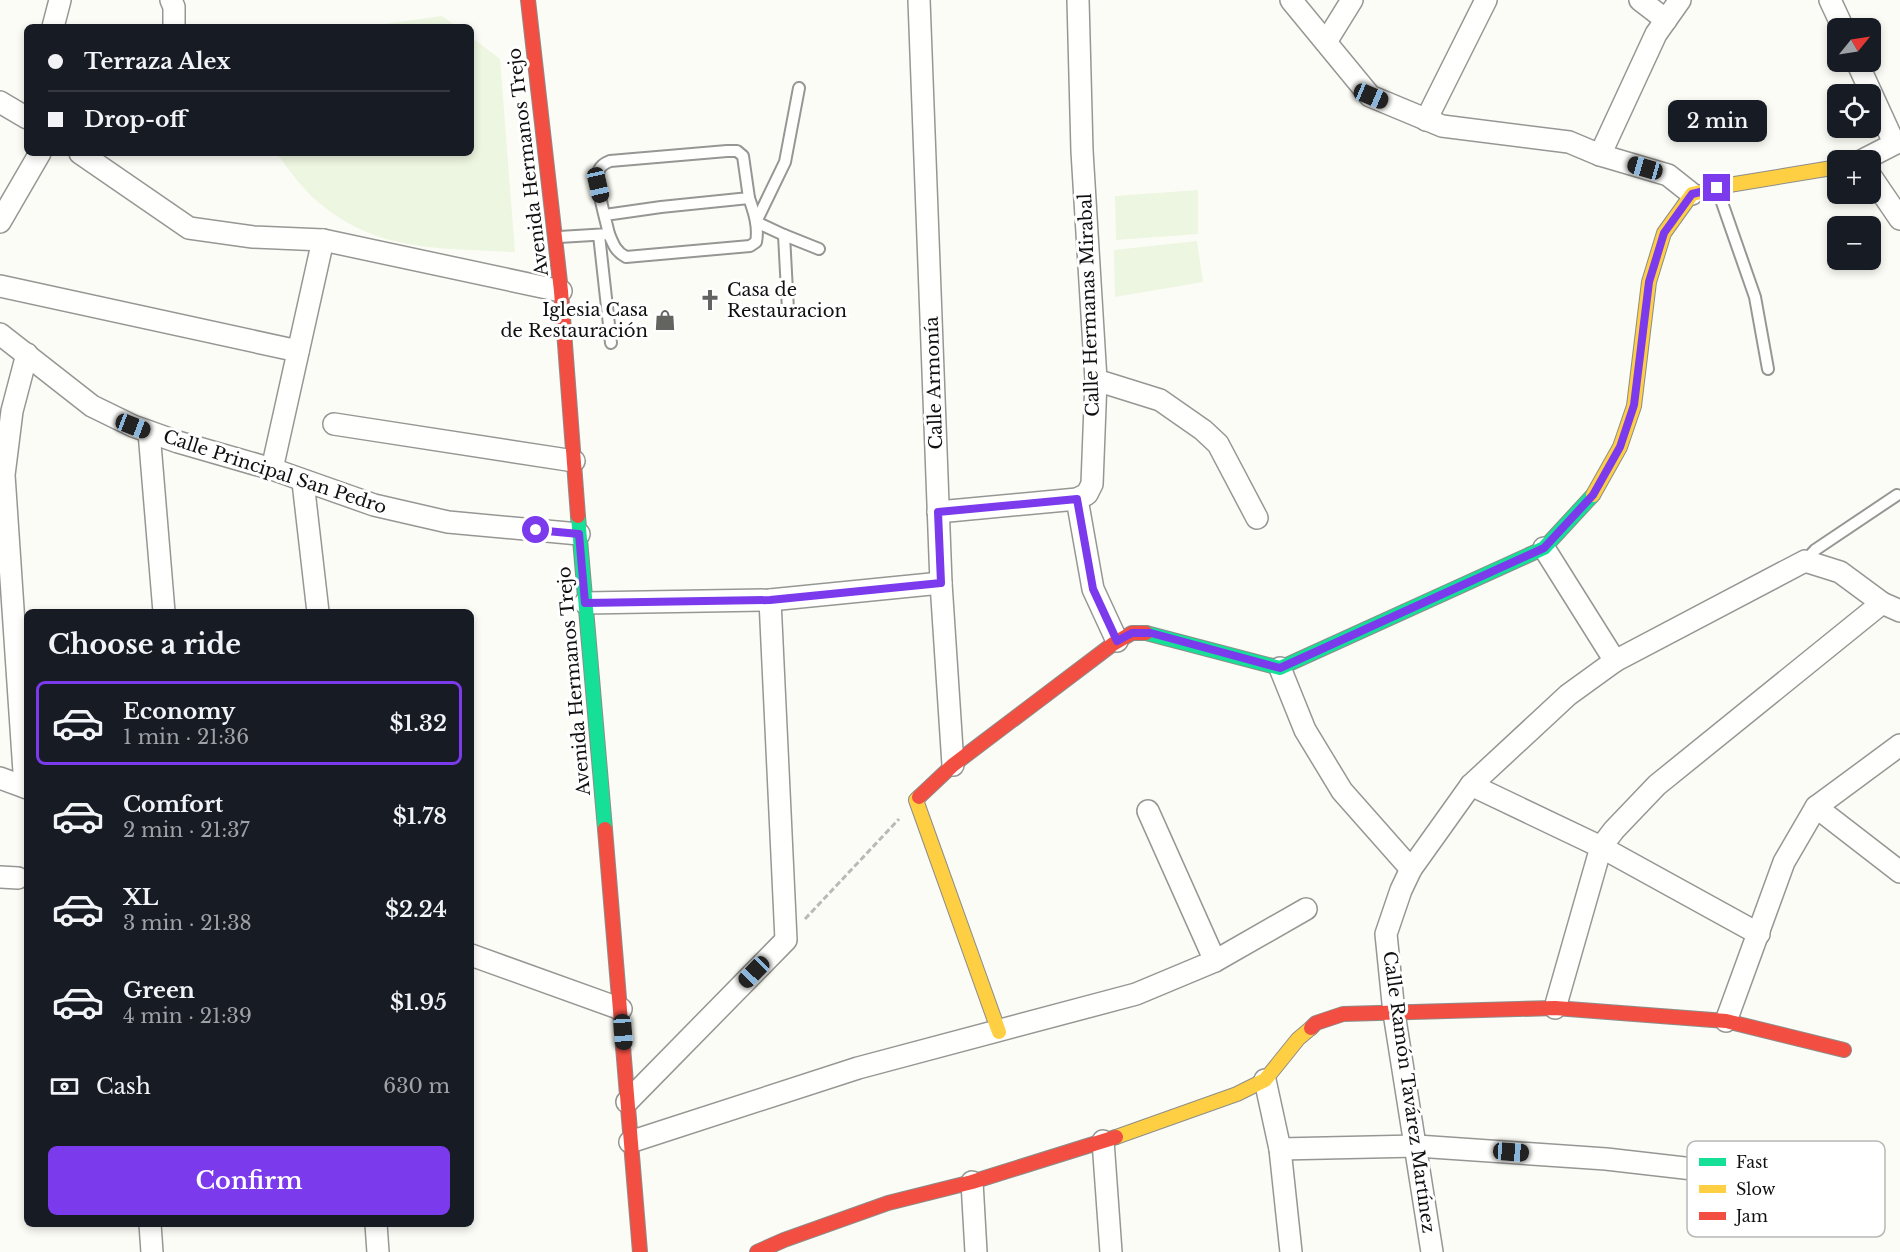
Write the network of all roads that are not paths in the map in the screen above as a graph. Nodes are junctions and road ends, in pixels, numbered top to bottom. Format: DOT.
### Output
graph roads {
  1 [pos="60,0"];
  2 [pos="171,0"];
  3 [pos="528,0"];
  4 [pos="919,0"];
  5 [pos="1078,0"];
  6 [pos="1290,0"];
  7 [pos="1352,0"];
  8 [pos="1486,0"];
  9 [pos="1640,0"];
  10 [pos="1680,0"];
  11 [pos="1830,0"];
  12 [pos="1838,18"];
  13 [pos="1666,20"];
  14 [pos="54,24"];
  15 [pos="174,24"];
  16 [pos="1326,42"];
  17 [pos="1862,72"];
  18 [pos="799,88"];
  19 [pos="0,102"];
  20 [pos="24,116"];
  21 [pos="1426,120"];
  22 [pos="1897,142"];
  23 [pos="1881,150"];
  24 [pos="1600,155"];
  25 [pos="38,156"];
  26 [pos="84,156"];
  27 [pos="1827,169"];
  28 [pos="1717,188"];
  29 [pos="1881,191"];
  30 [pos="1692,194"];
  31 [pos="748,198"];
  32 [pos="605,215"];
  33 [pos="1900,219"];
  34 [pos="0,222"];
  35 [pos="756,222"];
  36 [pos="604,234"];
  37 [pos="784,235"];
  38 [pos="555,237"];
  39 [pos="323,240"];
  40 [pos="819,249"];
  41 [pos="0,286"];
  42 [pos="561,291"];
  43 [pos="788,310"];
  44 [pos="0,334"];
  45 [pos="610,343"];
  46 [pos="298,351"];
  47 [pos="27,354"];
  48 [pos="1768,369"];
  49 [pos="1096,380"];
  50 [pos="334,424"];
  51 [pos="149,432"];
  52 [pos="574,460"];
  53 [pos="272,469"];
  54 [pos="303,482"];
  55 [pos="1897,495"];
  56 [pos="1077,499"];
  57 [pos="938,512"];
  58 [pos="1257,518"];
  59 [pos="579,534"];
  60 [pos="1544,548"];
  61 [pos="1805,561"];
  62 [pos="941,583"];
  63 [pos="770,600"];
  64 [pos="585,603"];
  65 [pos="1891,607"];
  66 [pos="164,609"];
  67 [pos="318,609"];
  68 [pos="1117,641"];
  69 [pos="1615,661"];
  70 [pos="1280,668"];
  71 [pos="1900,746"];
  72 [pos="24,760"];
  73 [pos="953,765"];
  74 [pos="0,778"];
  75 [pos="1471,785"];
  76 [pos="24,787"];
  77 [pos="1816,807"];
  78 [pos="1148,811"];
  79 [pos="1601,847"];
  80 [pos="1412,869"];
  81 [pos="1900,872"];
  82 [pos="1306,909"];
  83 [pos="1759,934"];
  84 [pos="474,956"];
  85 [pos="1215,961"];
  86 [pos="1555,1008"];
  87 [pos="621,1009"];
  88 [pos="1394,1013"];
  89 [pos="1726,1021"];
  90 [pos="999,1032"];
  91 [pos="1844,1050"];
  92 [pos="1265,1080"];
  93 [pos="627,1102"];
  94 [pos="1103,1141"];
  95 [pos="630,1142"];
  96 [pos="1417,1146"];
  97 [pos="1280,1149"];
  98 [pos="1687,1168"];
  99 [pos="972,1182"];
  100 [pos="150,1227"];
  101 [pos="376,1227"];
  102 [pos="152,1252"];
  103 [pos="378,1252"];
  104 [pos="640,1252"];
  105 [pos="757,1252"];
  106 [pos="976,1252"];
  107 [pos="1111,1252"];
  108 [pos="1291,1252"];
  109 [pos="1432,1252"];
  1 -- 14 [label="street"];
  2 -- 15 [label="street"];
  3 -- 38 [label="street, Avenida Hermanos Trejo"];
  4 -- 57 [label="street, Calle Armonía"];
  5 -- 49 [label="street, Calle Hermanas Mirabal"];
  6 -- 16 [label="street"];
  7 -- 16 [label="street"];
  8 -- 21 [label="street"];
  9 -- 13 [label="street"];
  10 -- 13 [label="street"];
  11 -- 12 [label="street"];
  13 -- 24 [label="street"];
  16 -- 21 [label="street"];
  17 -- 22 [label="street"];
  18 -- 35 [label="lane"];
  19 -- 20 [label="street"];
  21 -- 24 [label="street"];
  22 -- 23 [label="street"];
  24 -- 30 [label="street"];
  25 -- 34 [label="street"];
  26 -- 39 [label="street"];
  27 -- 28 [label="street"];
  28 -- 30 [label="street"];
  28 -- 48 [label="lane"];
  29 -- 33 [label="street"];
  30 -- 60 [label="street"];
  31 -- 32 [label="lane"];
  31 -- 32 [label="lane"];
  31 -- 35 [label="lane"];
  32 -- 36 [label="lane"];
  35 -- 36 [label="lane"];
  35 -- 37 [label="lane"];
  36 -- 38 [label="lane"];
  36 -- 45 [label="lane"];
  37 -- 40 [label="lane"];
  37 -- 43 [label="lane"];
  38 -- 42 [label="street, Avenida Hermanos Trejo"];
  39 -- 42 [label="street"];
  39 -- 46 [label="street"];
  41 -- 46 [label="street"];
  42 -- 52 [label="street, Avenida Hermanos Trejo"];
  44 -- 47 [label="street, Calle Principal San Pedro"];
  46 -- 53 [label="street"];
  47 -- 51 [label="street, Calle Principal San Pedro"];
  47 -- 72 [label="street"];
  49 -- 56 [label="street, Calle Hermanas Mirabal"];
  49 -- 58 [label="street"];
  50 -- 52 [label="street"];
  51 -- 53 [label="street, Calle Principal San Pedro"];
  51 -- 66 [label="street"];
  52 -- 59 [label="street, Avenida Hermanos Trejo"];
  53 -- 54 [label="street, Calle Principal San Pedro"];
  54 -- 59 [label="street, Calle Principal San Pedro"];
  54 -- 67 [label="street"];
  55 -- 61 [label="lane"];
  56 -- 57 [label="street"];
  56 -- 68 [label="street"];
  57 -- 62 [label="street, Calle Armonía"];
  59 -- 64 [label="street, Avenida Hermanos Trejo"];
  60 -- 69 [label="street"];
  60 -- 70 [label="street"];
  61 -- 65 [label="street"];
  61 -- 69 [label="street, Calle Ramón Tavárez Martínez"];
  62 -- 63 [label="street"];
  62 -- 73 [label="street, Calle Armonía"];
  63 -- 64 [label="street"];
  63 -- 93 [label="street"];
  64 -- 87 [label="street, Avenida Hermanos Trejo"];
  65 -- 79 [label="street"];
  68 -- 70 [label="street"];
  68 -- 73 [label="street"];
  69 -- 75 [label="street, Calle Ramón Tavárez Martínez"];
  70 -- 80 [label="street"];
  71 -- 77 [label="street"];
  73 -- 90 [label="street"];
  74 -- 76 [label="street"];
  75 -- 79 [label="street"];
  75 -- 80 [label="street, Calle Ramón Tavárez Martínez"];
  77 -- 81 [label="street"];
  77 -- 83 [label="street"];
  78 -- 85 [label="street"];
  79 -- 83 [label="street"];
  79 -- 86 [label="street"];
  80 -- 88 [label="street, Calle Ramón Tavárez Martínez"];
  82 -- 85 [label="street"];
  83 -- 89 [label="street"];
  84 -- 87 [label="street"];
  85 -- 90 [label="street"];
  86 -- 88 [label="street"];
  86 -- 89 [label="street"];
  87 -- 93 [label="street, Avenida Hermanos Trejo"];
  88 -- 92 [label="street"];
  88 -- 96 [label="street, Calle Ramón Tavárez Martínez"];
  89 -- 91 [label="street"];
  90 -- 95 [label="street"];
  92 -- 94 [label="street"];
  92 -- 97 [label="street"];
  93 -- 95 [label="street, Avenida Hermanos Trejo"];
  94 -- 99 [label="street"];
  94 -- 107 [label="street"];
  95 -- 104 [label="street, Avenida Hermanos Trejo"];
  96 -- 97 [label="street"];
  96 -- 98 [label="street"];
  96 -- 109 [label="street, Calle Ramón Tavárez Martínez"];
  97 -- 108 [label="street"];
  99 -- 105 [label="street"];
  99 -- 106 [label="street"];
  100 -- 102 [label="street"];
  101 -- 103 [label="street"];
}
